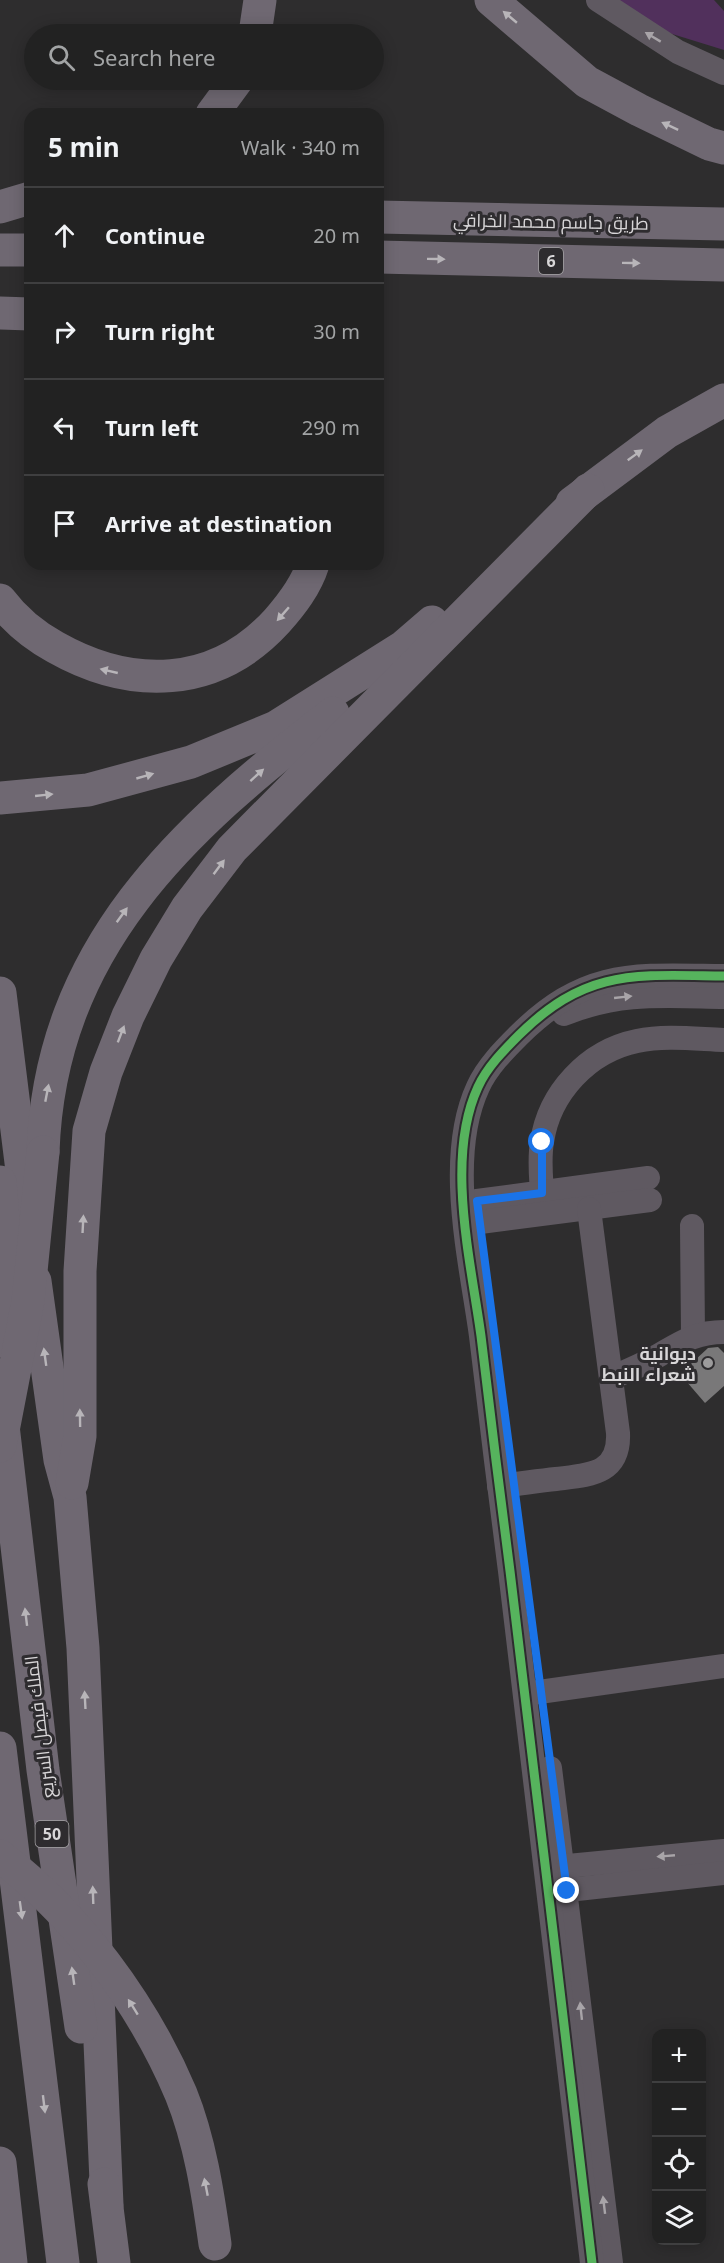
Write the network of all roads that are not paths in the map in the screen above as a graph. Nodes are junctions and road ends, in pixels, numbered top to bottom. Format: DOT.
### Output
graph roads {
  1 [pos="260,0"];
  2 [pos="491,0"];
  3 [pos="599,0"];
  4 [pos="256,24"];
  5 [pos="678,52"];
  6 [pos="724,57"];
  7 [pos="724,73"];
  8 [pos="230,90"];
  9 [pos="216,108"];
  10 [pos="724,148"];
  11 [pos="24,200"];
  12 [pos="0,209"];
  13 [pos="24,211"];
  14 [pos="384,217"];
  15 [pos="724,224"];
  16 [pos="0,250"];
  17 [pos="24,250"];
  18 [pos="384,257"];
  19 [pos="724,264"];
  20 [pos="0,313"];
  21 [pos="24,314"];
  22 [pos="724,400"];
  23 [pos="588,490"];
  24 [pos="311,570"];
  25 [pos="0,600"];
  26 [pos="403,647"];
  27 [pos="0,798"];
  28 [pos="724,976"];
  29 [pos="0,993"];
  30 [pos="724,997"];
  31 [pos="724,1040"];
  32 [pos="0,1182"];
  33 [pos="649,1189"];
  34 [pos="542,1193"];
  35 [pos="600,1200"];
  36 [pos="478,1212"];
  37 [pos="692,1226"];
  38 [pos="724,1332"];
  39 [pos="693,1335"];
  40 [pos="15,1359"];
  41 [pos="611,1378"];
  42 [pos="0,1403"];
  43 [pos="0,1446"];
  44 [pos="506,1485"];
  45 [pos="70,1497"];
  46 [pos="724,1666"];
  47 [pos="532,1693"];
  48 [pos="0,1748"];
  49 [pos="724,1851"];
  50 [pos="0,1856"];
  51 [pos="554,1867"];
  52 [pos="724,1873"];
  53 [pos="557,1892"];
  54 [pos="0,2163"];
  55 [pos="107,2205"];
  56 [pos="216,2254"];
  57 [pos="11,2263"];
  58 [pos="63,2263"];
  59 [pos="114,2263"];
  60 [pos="592,2263"];
  61 [pos="611,2263"];
  1 -- 4 [label="highway"];
  10 -- 2 [label="highway, one-way"];
  5 -- 3 [label="street, one-way"];
  5 -- 6 [label="street"];
  5 -- 7 [label="street"];
  8 -- 9 [label="highway"];
  11 -- 12 [label="highway"];
  12 -- 13 [label="highway"];
  14 -- 15 [label="highway, طريق جاسم محمد الخرافي"];
  16 -- 17 [label="highway"];
  18 -- 19 [label="highway, 6, one-way"];
  20 -- 21 [label="highway"];
  23 -- 22 [label="highway, one-way"];
  23 -- 26 [label="highway"];
  45 -- 23 [label="highway, one-way"];
  24 -- 25 [label="highway, one-way"];
  27 -- 26 [label="highway, one-way"];
  40 -- 26 [label="highway, one-way, bridge"];
  28 -- 44 [label="street"];
  45 -- 29 [label="highway, one-way"];
  36 -- 30 [label="street, one-way"];
  31 -- 34 [label="street"];
  32 -- 40 [label="highway"];
  33 -- 35 [label="street"];
  34 -- 35 [label="street"];
  34 -- 36 [label="street"];
  35 -- 36 [label="street"];
  35 -- 41 [label="street"];
  36 -- 44 [label="street"];
  37 -- 39 [label="street"];
  38 -- 39 [label="street"];
  39 -- 41 [label="street"];
  40 -- 43 [label="highway, bridge"];
  41 -- 44 [label="street"];
  55 -- 42 [label="highway, الملك فيصل السريع / 50, one-way"];
  44 -- 47 [label="street"];
  55 -- 45 [label="highway, one-way"];
  46 -- 47 [label="street"];
  47 -- 51 [label="street"];
  48 -- 58 [label="highway, 50, one-way"];
  49 -- 51 [label="street, one-way"];
  56 -- 50 [label="highway, one-way, bridge"];
  51 -- 53 [label="street"];
  52 -- 53 [label="street"];
  53 -- 60 [label="street"];
  61 -- 53 [label="street, one-way"];
  54 -- 57 [label="highway"];
  55 -- 59 [label="highway, الملك فيصل السريع / 50"];
}
